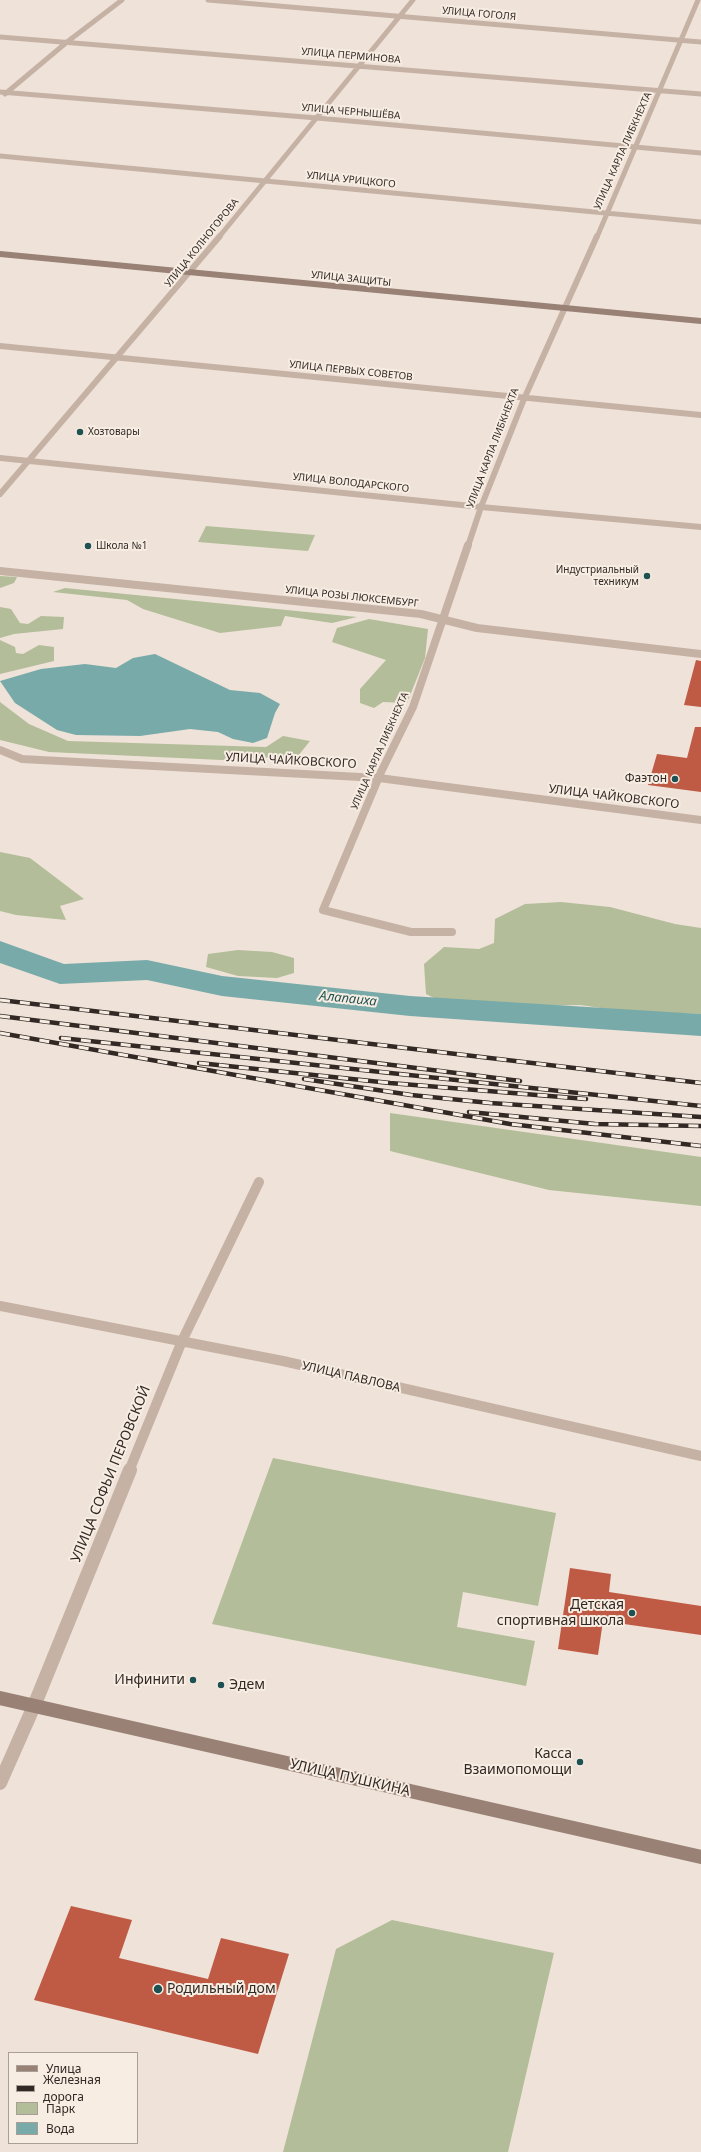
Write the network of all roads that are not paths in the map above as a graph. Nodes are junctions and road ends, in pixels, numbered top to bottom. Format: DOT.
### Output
graph roads {
  1 [pos="122,0"];
  2 [pos="208,0"];
  3 [pos="413,0"];
  4 [pos="698,0"];
  5 [pos="400,16"];
  6 [pos="0,37"];
  7 [pos="680,40"];
  8 [pos="66,42"];
  9 [pos="701,42"];
  10 [pos="360,66"];
  11 [pos="661,90"];
  12 [pos="0,92"];
  13 [pos="7,92"];
  14 [pos="701,94"];
  15 [pos="0,98"];
  16 [pos="317,118"];
  17 [pos="634,147"];
  18 [pos="701,153"];
  19 [pos="0,156"];
  20 [pos="264,180"];
  21 [pos="607,214"];
  22 [pos="701,222"];
  23 [pos="0,254"];
  24 [pos="192,272"];
  25 [pos="563,309"];
  26 [pos="701,321"];
  27 [pos="0,346"];
  28 [pos="118,357"];
  29 [pos="524,399"];
  30 [pos="701,415"];
  31 [pos="0,458"];
  32 [pos="27,460"];
  33 [pos="0,494"];
  34 [pos="481,507"];
  35 [pos="701,527"];
  36 [pos="0,571"];
  37 [pos="443,620"];
  38 [pos="701,654"];
  39 [pos="0,750"];
  40 [pos="379,778"];
  41 [pos="701,820"];
  42 [pos="452,932"];
  43 [pos="259,1182"];
  44 [pos="0,1306"];
  45 [pos="182,1340"];
  46 [pos="701,1456"];
  47 [pos="0,1698"];
  48 [pos="34,1706"];
  49 [pos="0,1783"];
  50 [pos="701,1857"];
  1 -- 8 [label="street"];
  2 -- 5 [label="street, УЛИЦА ГОГОЛЯ"];
  3 -- 5 [label="street, УЛИЦА КОЛНОГОРОВА"];
  4 -- 7 [label="street, УЛИЦА КАРЛА ЛИБКНЕХТА"];
  5 -- 7 [label="street, УЛИЦА ГОГОЛЯ"];
  5 -- 10 [label="street, УЛИЦА КОЛНОГОРОВА"];
  6 -- 8 [label="street, УЛИЦА ПЕРМИНОВА"];
  7 -- 9 [label="street, УЛИЦА ГОГОЛЯ"];
  7 -- 11 [label="street, УЛИЦА КАРЛА ЛИБКНЕХТА"];
  8 -- 10 [label="street, УЛИЦА ПЕРМИНОВА"];
  8 -- 13 [label="street"];
  10 -- 11 [label="street, УЛИЦА ПЕРМИНОВА"];
  10 -- 16 [label="street, УЛИЦА КОЛНОГОРОВА"];
  11 -- 14 [label="street, УЛИЦА ПЕРМИНОВА"];
  11 -- 17 [label="street, УЛИЦА КАРЛА ЛИБКНЕХТА"];
  12 -- 13 [label="street, УЛИЦА ЧЕРНЫШЁВА"];
  13 -- 15 [label="street"];
  13 -- 16 [label="street, УЛИЦА ЧЕРНЫШЁВА"];
  16 -- 17 [label="street, УЛИЦА ЧЕРНЫШЁВА"];
  16 -- 20 [label="street, УЛИЦА КОЛНОГОРОВА"];
  17 -- 18 [label="street, УЛИЦА ЧЕРНЫШЁВА"];
  17 -- 21 [label="street, УЛИЦА КАРЛА ЛИБКНЕХТА"];
  19 -- 20 [label="street, УЛИЦА УРИЦКОГО"];
  20 -- 21 [label="street, УЛИЦА УРИЦКОГО"];
  20 -- 24 [label="street, УЛИЦА КОЛНОГОРОВА"];
  21 -- 22 [label="street, УЛИЦА УРИЦКОГО"];
  21 -- 25 [label="street, УЛИЦА КАРЛА ЛИБКНЕХТА"];
  23 -- 24 [label="street, УЛИЦА ЗАЩИТЫ"];
  24 -- 25 [label="street, УЛИЦА ЗАЩИТЫ"];
  24 -- 28 [label="street, УЛИЦА КОЛНОГОРОВА"];
  25 -- 26 [label="street, УЛИЦА ЗАЩИТЫ"];
  25 -- 29 [label="street, УЛИЦА КАРЛА ЛИБКНЕХТА"];
  27 -- 28 [label="street, УЛИЦА ПЕРВЫХ СОВЕТОВ"];
  28 -- 29 [label="street, УЛИЦА ПЕРВЫХ СОВЕТОВ"];
  28 -- 32 [label="street, УЛИЦА КОЛНОГОРОВА"];
  29 -- 30 [label="street, УЛИЦА ПЕРВЫХ СОВЕТОВ"];
  29 -- 34 [label="street, УЛИЦА КАРЛА ЛИБКНЕХТА"];
  31 -- 32 [label="street, УЛИЦА ВОЛОДАРСКОГО"];
  32 -- 33 [label="street, УЛИЦА КОЛНОГОРОВА"];
  32 -- 34 [label="street, УЛИЦА ВОЛОДАРСКОГО"];
  34 -- 35 [label="street, УЛИЦА ВОЛОДАРСКОГО"];
  34 -- 37 [label="street, УЛИЦА КАРЛА ЛИБКНЕХТА"];
  36 -- 37 [label="street, УЛИЦА РОЗЫ ЛЮКСЕМБУРГ"];
  37 -- 38 [label="street, УЛИЦА РОЗЫ ЛЮКСЕМБУРГ"];
  37 -- 40 [label="street, УЛИЦА КАРЛА ЛИБКНЕХТА"];
  39 -- 40 [label="street, УЛИЦА ЧАЙКОВСКОГО"];
  40 -- 41 [label="street, УЛИЦА ЧАЙКОВСКОГО"];
  40 -- 42 [label="street, УЛИЦА КАРЛА ЛИБКНЕХТА"];
  43 -- 45 [label="street, УЛИЦА СОФЬИ ПЕРОВСКОЙ"];
  44 -- 45 [label="street, УЛИЦА ПАВЛОВА"];
  45 -- 46 [label="street, УЛИЦА ПАВЛОВА"];
  45 -- 48 [label="street, УЛИЦА СОФЬИ ПЕРОВСКОЙ"];
  47 -- 48 [label="street, УЛИЦА ПУШКИНА"];
  48 -- 49 [label="street, УЛИЦА СОФЬИ ПЕРОВСКОЙ"];
  48 -- 50 [label="street, УЛИЦА ПУШКИНА"];
}
